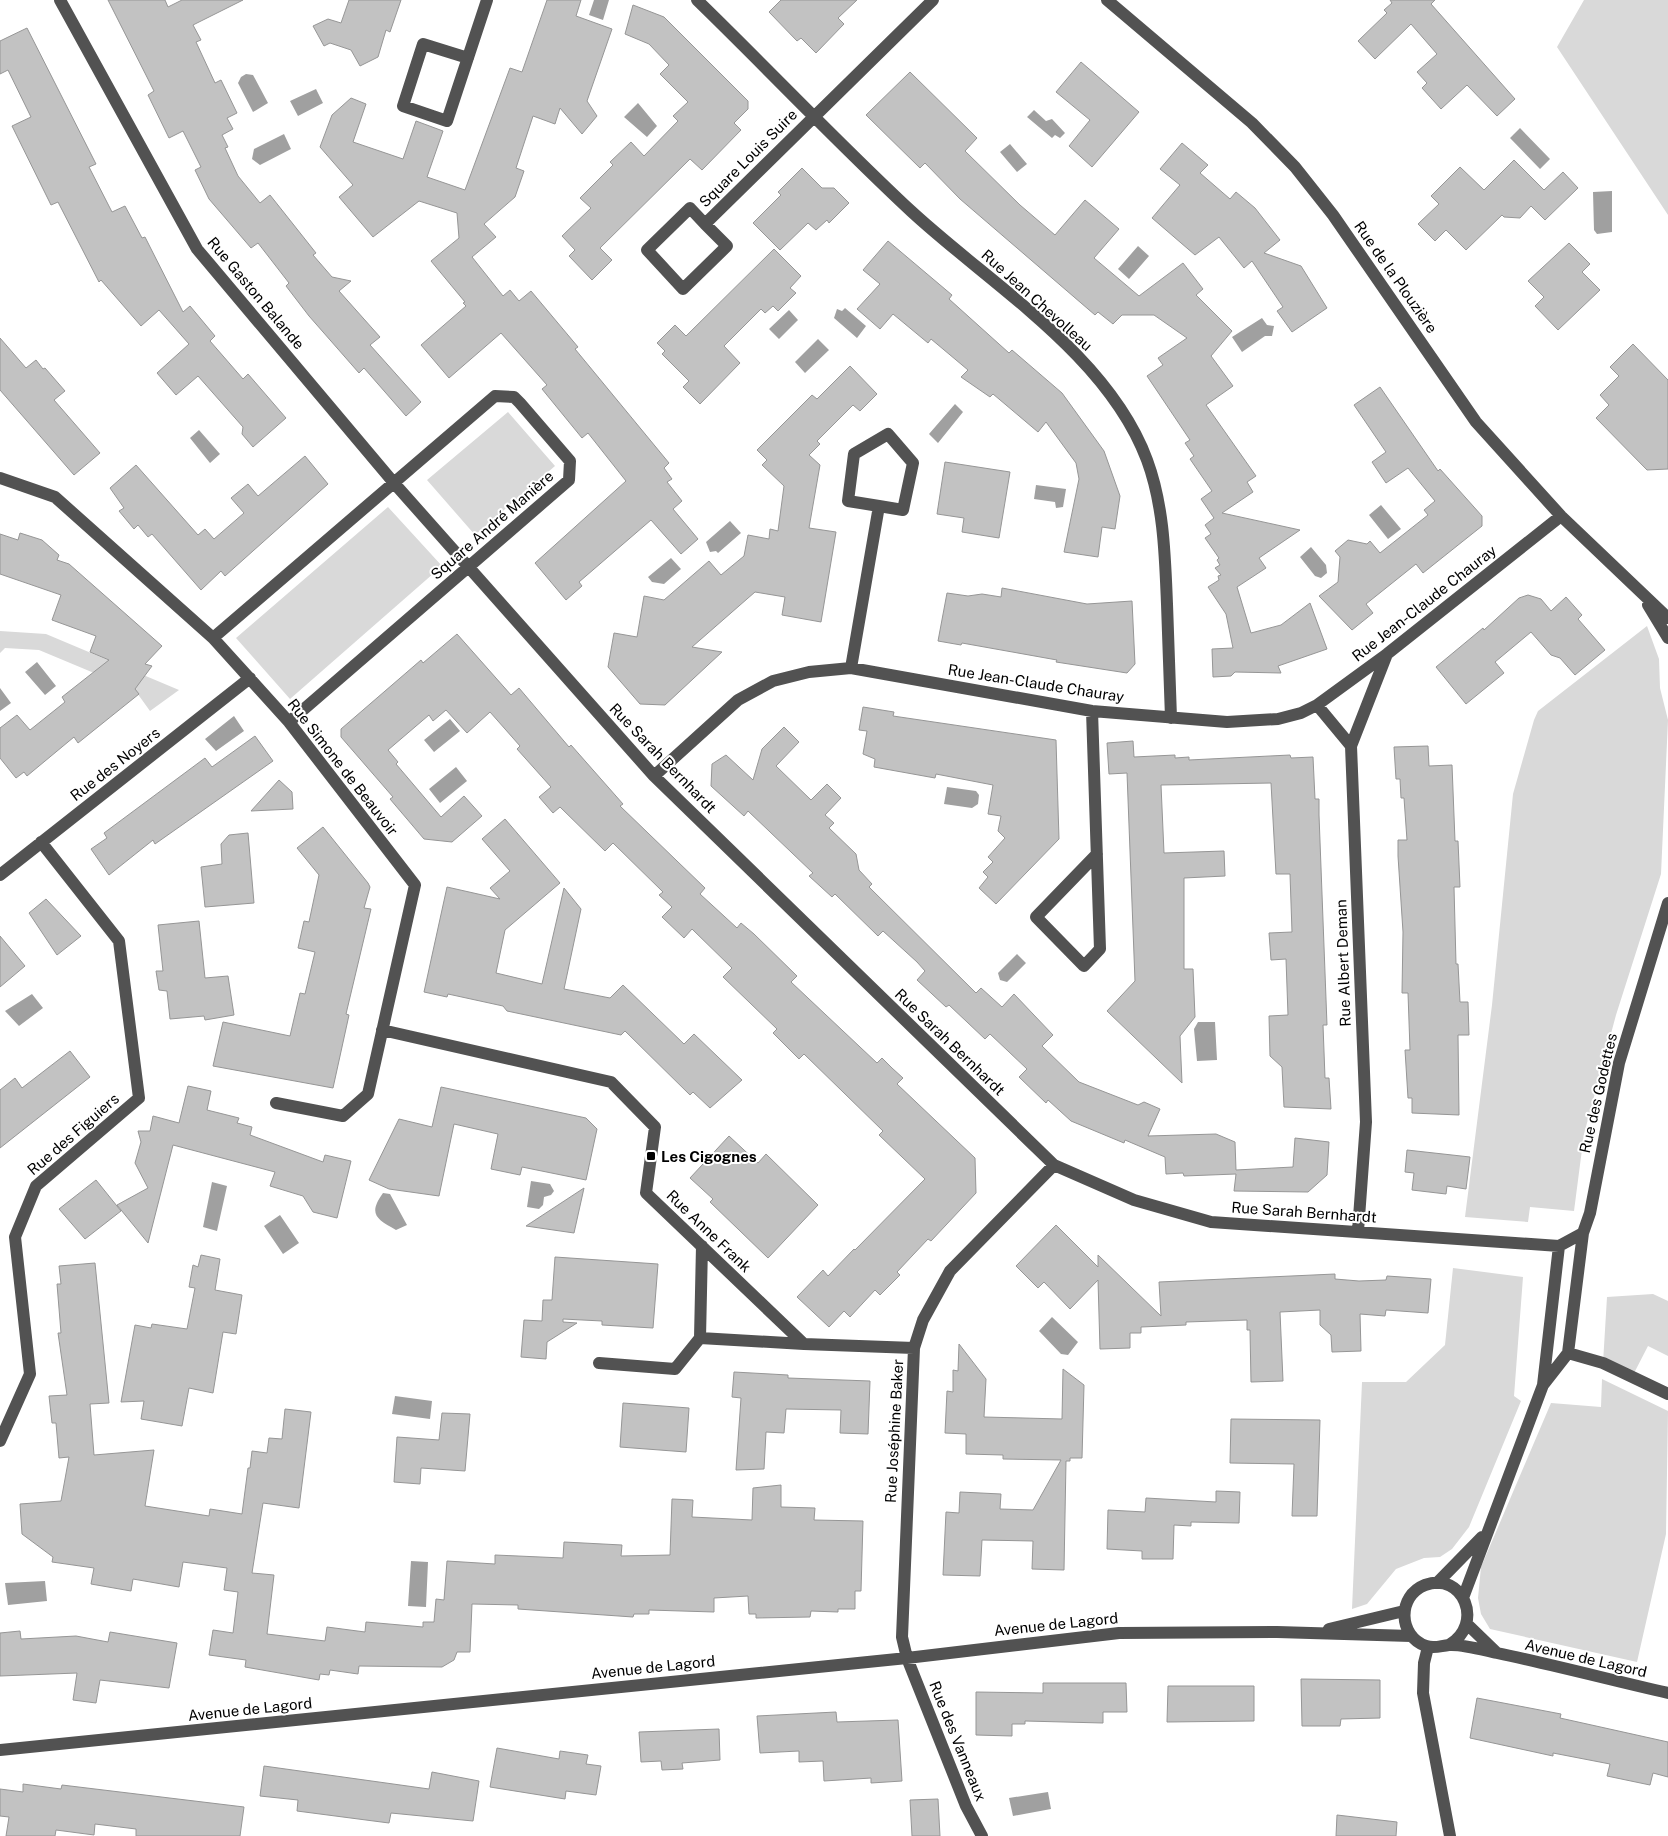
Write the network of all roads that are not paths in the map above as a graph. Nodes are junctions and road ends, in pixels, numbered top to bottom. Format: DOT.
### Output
graph roads {
  1 [pos="60,0"];
  2 [pos="487,0"];
  3 [pos="697,0"];
  4 [pos="933,0"];
  5 [pos="1107,0"];
  6 [pos="468,58"];
  7 [pos="814,115"];
  8 [pos="705,224"];
  9 [pos="0,478"];
  10 [pos="394,483"];
  11 [pos="879,506"];
  12 [pos="1561,516"];
  13 [pos="468,568"];
  14 [pos="1639,590"];
  15 [pos="1668,618"];
  16 [pos="213,638"];
  17 [pos="1668,638"];
  18 [pos="1386,654"];
  19 [pos="851,668"];
  20 [pos="250,678"];
  21 [pos="1317,705"];
  22 [pos="1092,711"];
  23 [pos="1171,718"];
  24 [pos="289,722"];
  25 [pos="1351,746"];
  26 [pos="654,776"];
  27 [pos="41,842"];
  28 [pos="1097,854"];
  29 [pos="0,875"];
  30 [pos="1668,903"];
  31 [pos="382,1030"];
  32 [pos="276,1103"];
  33 [pos="1054,1165"];
  34 [pos="1358,1231"];
  35 [pos="1582,1233"];
  36 [pos="702,1246"];
  37 [pos="1559,1246"];
  38 [pos="700,1338"];
  39 [pos="804,1344"];
  40 [pos="914,1348"];
  41 [pos="1568,1353"];
  42 [pos="599,1363"];
  43 [pos="1543,1385"];
  44 [pos="1668,1394"];
  45 [pos="0,1441"];
  46 [pos="1486,1533"];
  47 [pos="1437,1583"];
  48 [pos="1463,1598"];
  49 [pos="1404,1611"];
  50 [pos="1467,1624"];
  51 [pos="1310,1633"];
  52 [pos="1411,1636"];
  53 [pos="1449,1645"];
  54 [pos="1428,1647"];
  55 [pos="1497,1653"];
  56 [pos="907,1658"];
  57 [pos="1668,1693"];
  58 [pos="0,1750"];
  59 [pos="982,1836"];
  60 [pos="1450,1836"];
  1 -- 10 [label="street, Rue Gaston Balande"];
  2 -- 6 [label="street"];
  3 -- 7 [label="street, Rue Jean Chevolleau"];
  4 -- 7 [label="street, Square Louis Suire"];
  5 -- 12 [label="street, Rue de la Plouzière"];
  6 -- 6 [label="street"];
  7 -- 8 [label="street, Square Louis Suire"];
  7 -- 23 [label="street, Rue Jean Chevolleau"];
  8 -- 8 [label="street, Square Louis Suire"];
  9 -- 16 [label="street, Rue Simone de Beauvoir"];
  10 -- 13 [label="street, Rue Gaston Balande"];
  10 -- 13 [label="street, Square André Manière"];
  10 -- 16 [label="street, Square André Manière"];
  11 -- 11 [label="street"];
  11 -- 19 [label="street"];
  12 -- 14 [label="street, Rue de la Plouzière"];
  12 -- 18 [label="street, Rue Jean-Claude Chauray"];
  13 -- 24 [label="street, Square André Manière"];
  13 -- 26 [label="street, Rue Sarah Bernhardt"];
  14 -- 15 [label="street, Rue de la Plouzière"];
  14 -- 17 [label="street, Rue de la Plouzière"];
  16 -- 20 [label="street, Rue Simone de Beauvoir"];
  18 -- 21 [label="street, Rue Jean-Claude Chauray"];
  18 -- 25 [label="street"];
  19 -- 22 [label="street, Rue Jean-Claude Chauray"];
  19 -- 26 [label="street, Rue Jean-Claude Chauray"];
  20 -- 24 [label="street, Rue Simone de Beauvoir"];
  20 -- 27 [label="street, Rue des Noyers"];
  21 -- 23 [label="street, Rue Jean-Claude Chauray"];
  21 -- 25 [label="street"];
  22 -- 23 [label="street, Rue Jean-Claude Chauray"];
  22 -- 28 [label="street"];
  24 -- 31 [label="street, Rue Simone de Beauvoir"];
  25 -- 34 [label="street, Rue Albert Deman"];
  26 -- 33 [label="street, Rue Sarah Bernhardt"];
  27 -- 29 [label="street, Rue des Noyers"];
  27 -- 45 [label="street, Rue des Figuiers"];
  28 -- 28 [label="street"];
  30 -- 35 [label="street, Rue des Godettes"];
  31 -- 32 [label="street, Rue Simone de Beauvoir"];
  31 -- 36 [label="street, Rue Anne Frank"];
  33 -- 34 [label="street, Rue Sarah Bernhardt"];
  33 -- 40 [label="street, Rue Joséphine Baker"];
  34 -- 37 [label="street, Rue Sarah Bernhardt"];
  35 -- 37 [label="street"];
  35 -- 41 [label="street, Rue des Godettes"];
  36 -- 38 [label="street"];
  36 -- 39 [label="street, Rue Anne Frank"];
  37 -- 43 [label="street"];
  38 -- 39 [label="street"];
  38 -- 42 [label="street"];
  39 -- 40 [label="street"];
  40 -- 56 [label="street, Rue Joséphine Baker"];
  41 -- 43 [label="street"];
  41 -- 44 [label="street"];
  43 -- 46 [label="street"];
  46 -- 47 [label="street"];
  46 -- 48 [label="street"];
  47 -- 48 [label="street"];
  47 -- 49 [label="street"];
  48 -- 50 [label="street"];
  49 -- 51 [label="street, Avenue de Lagord"];
  49 -- 52 [label="street"];
  50 -- 53 [label="street"];
  50 -- 55 [label="street"];
  51 -- 52 [label="street, Avenue de Lagord"];
  51 -- 56 [label="street, Avenue de Lagord"];
  52 -- 54 [label="street"];
  53 -- 54 [label="street"];
  53 -- 55 [label="street, Avenue de Lagord"];
  54 -- 60 [label="street"];
  55 -- 57 [label="street, Avenue de Lagord"];
  56 -- 58 [label="street, Avenue de Lagord"];
  56 -- 59 [label="street, Rue des Vanneaux"];
}
